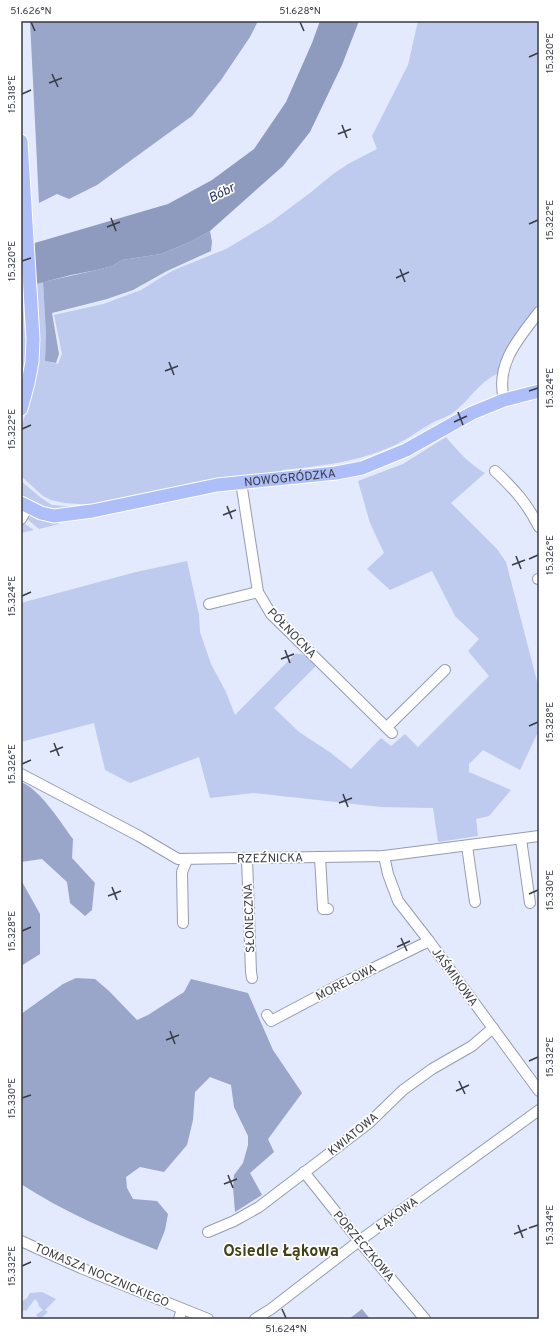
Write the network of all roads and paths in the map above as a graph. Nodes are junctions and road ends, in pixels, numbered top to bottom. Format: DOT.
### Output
graph roads {
  1 [pos="21,141"];
  2 [pos="539,312"];
  3 [pos="539,391"];
  4 [pos="504,400"];
  5 [pos="21,409"];
  6 [pos="495,471"];
  7 [pos="241,482"];
  8 [pos="24,505"];
  9 [pos="21,519"];
  10 [pos="539,527"];
  11 [pos="258,592"];
  12 [pos="209,604"];
  13 [pos="445,670"];
  14 [pos="21,774"];
  15 [pos="539,836"];
  16 [pos="521,839"];
  17 [pos="467,846"];
  18 [pos="384,856"];
  19 [pos="320,857"];
  20 [pos="247,859"];
  21 [pos="187,860"];
  22 [pos="475,902"];
  23 [pos="530,902"];
  24 [pos="328,909"];
  25 [pos="183,923"];
  26 [pos="429,941"];
  27 [pos="252,978"];
  28 [pos="267,1015"];
  29 [pos="493,1028"];
  30 [pos="539,1091"];
  31 [pos="539,1110"];
  32 [pos="304,1172"];
  33 [pos="208,1232"];
  34 [pos="21,1241"];
  35 [pos="359,1241"];
  36 [pos="182,1309"];
  37 [pos="179,1319"];
  38 [pos="208,1319"];
  39 [pos="255,1319"];
  40 [pos="425,1319"];
  1 -- 5 [label="main road"];
  2 -- 4 [label="street"];
  3 -- 4 [label="main road, NOWOGRÓDZKA"];
  4 -- 7 [label="main road, NOWOGRÓDZKA"];
  6 -- 10 [label="street"];
  7 -- 8 [label="main road, NOWOGRÓDZKA"];
  7 -- 11 [label="street, PÓŁNOCNA"];
  8 -- 9 [label="street, NOWOGRÓDZKA"];
  11 -- 12 [label="street"];
  11 -- 13 [label="street, PÓŁNOCNA"];
  14 -- 21 [label="street, RZEŹNICKA"];
  15 -- 16 [label="street, RZEŹNICKA"];
  16 -- 17 [label="street, RZEŹNICKA"];
  16 -- 23 [label="street"];
  17 -- 18 [label="street, RZEŹNICKA"];
  17 -- 22 [label="street"];
  18 -- 19 [label="street, RZEŹNICKA"];
  18 -- 26 [label="street, JAŚMINOWA"];
  19 -- 20 [label="street, RZEŹNICKA"];
  19 -- 24 [label="street"];
  20 -- 21 [label="street, RZEŹNICKA"];
  20 -- 27 [label="street, SŁONECZNA"];
  21 -- 25 [label="street"];
  26 -- 28 [label="street, MORELOWA"];
  26 -- 29 [label="street, JAŚMINOWA"];
  29 -- 30 [label="street, JAŚMINOWA"];
  29 -- 32 [label="street, KWIATOWA"];
  31 -- 35 [label="street, ŁĄKOWA"];
  32 -- 33 [label="street, KWIATOWA"];
  32 -- 35 [label="street, PORZECZKOWA"];
  34 -- 36 [label="street, TOMASZA NOCZNICKIEGO"];
  35 -- 39 [label="street, ŁĄKOWA"];
  35 -- 40 [label="street, PORZECZKOWA"];
  36 -- 37 [label="street, TOMASZA NOCZNICKIEGO"];
  36 -- 38 [label="street, TOMASZA NOCZNICKIEGO"];
}
